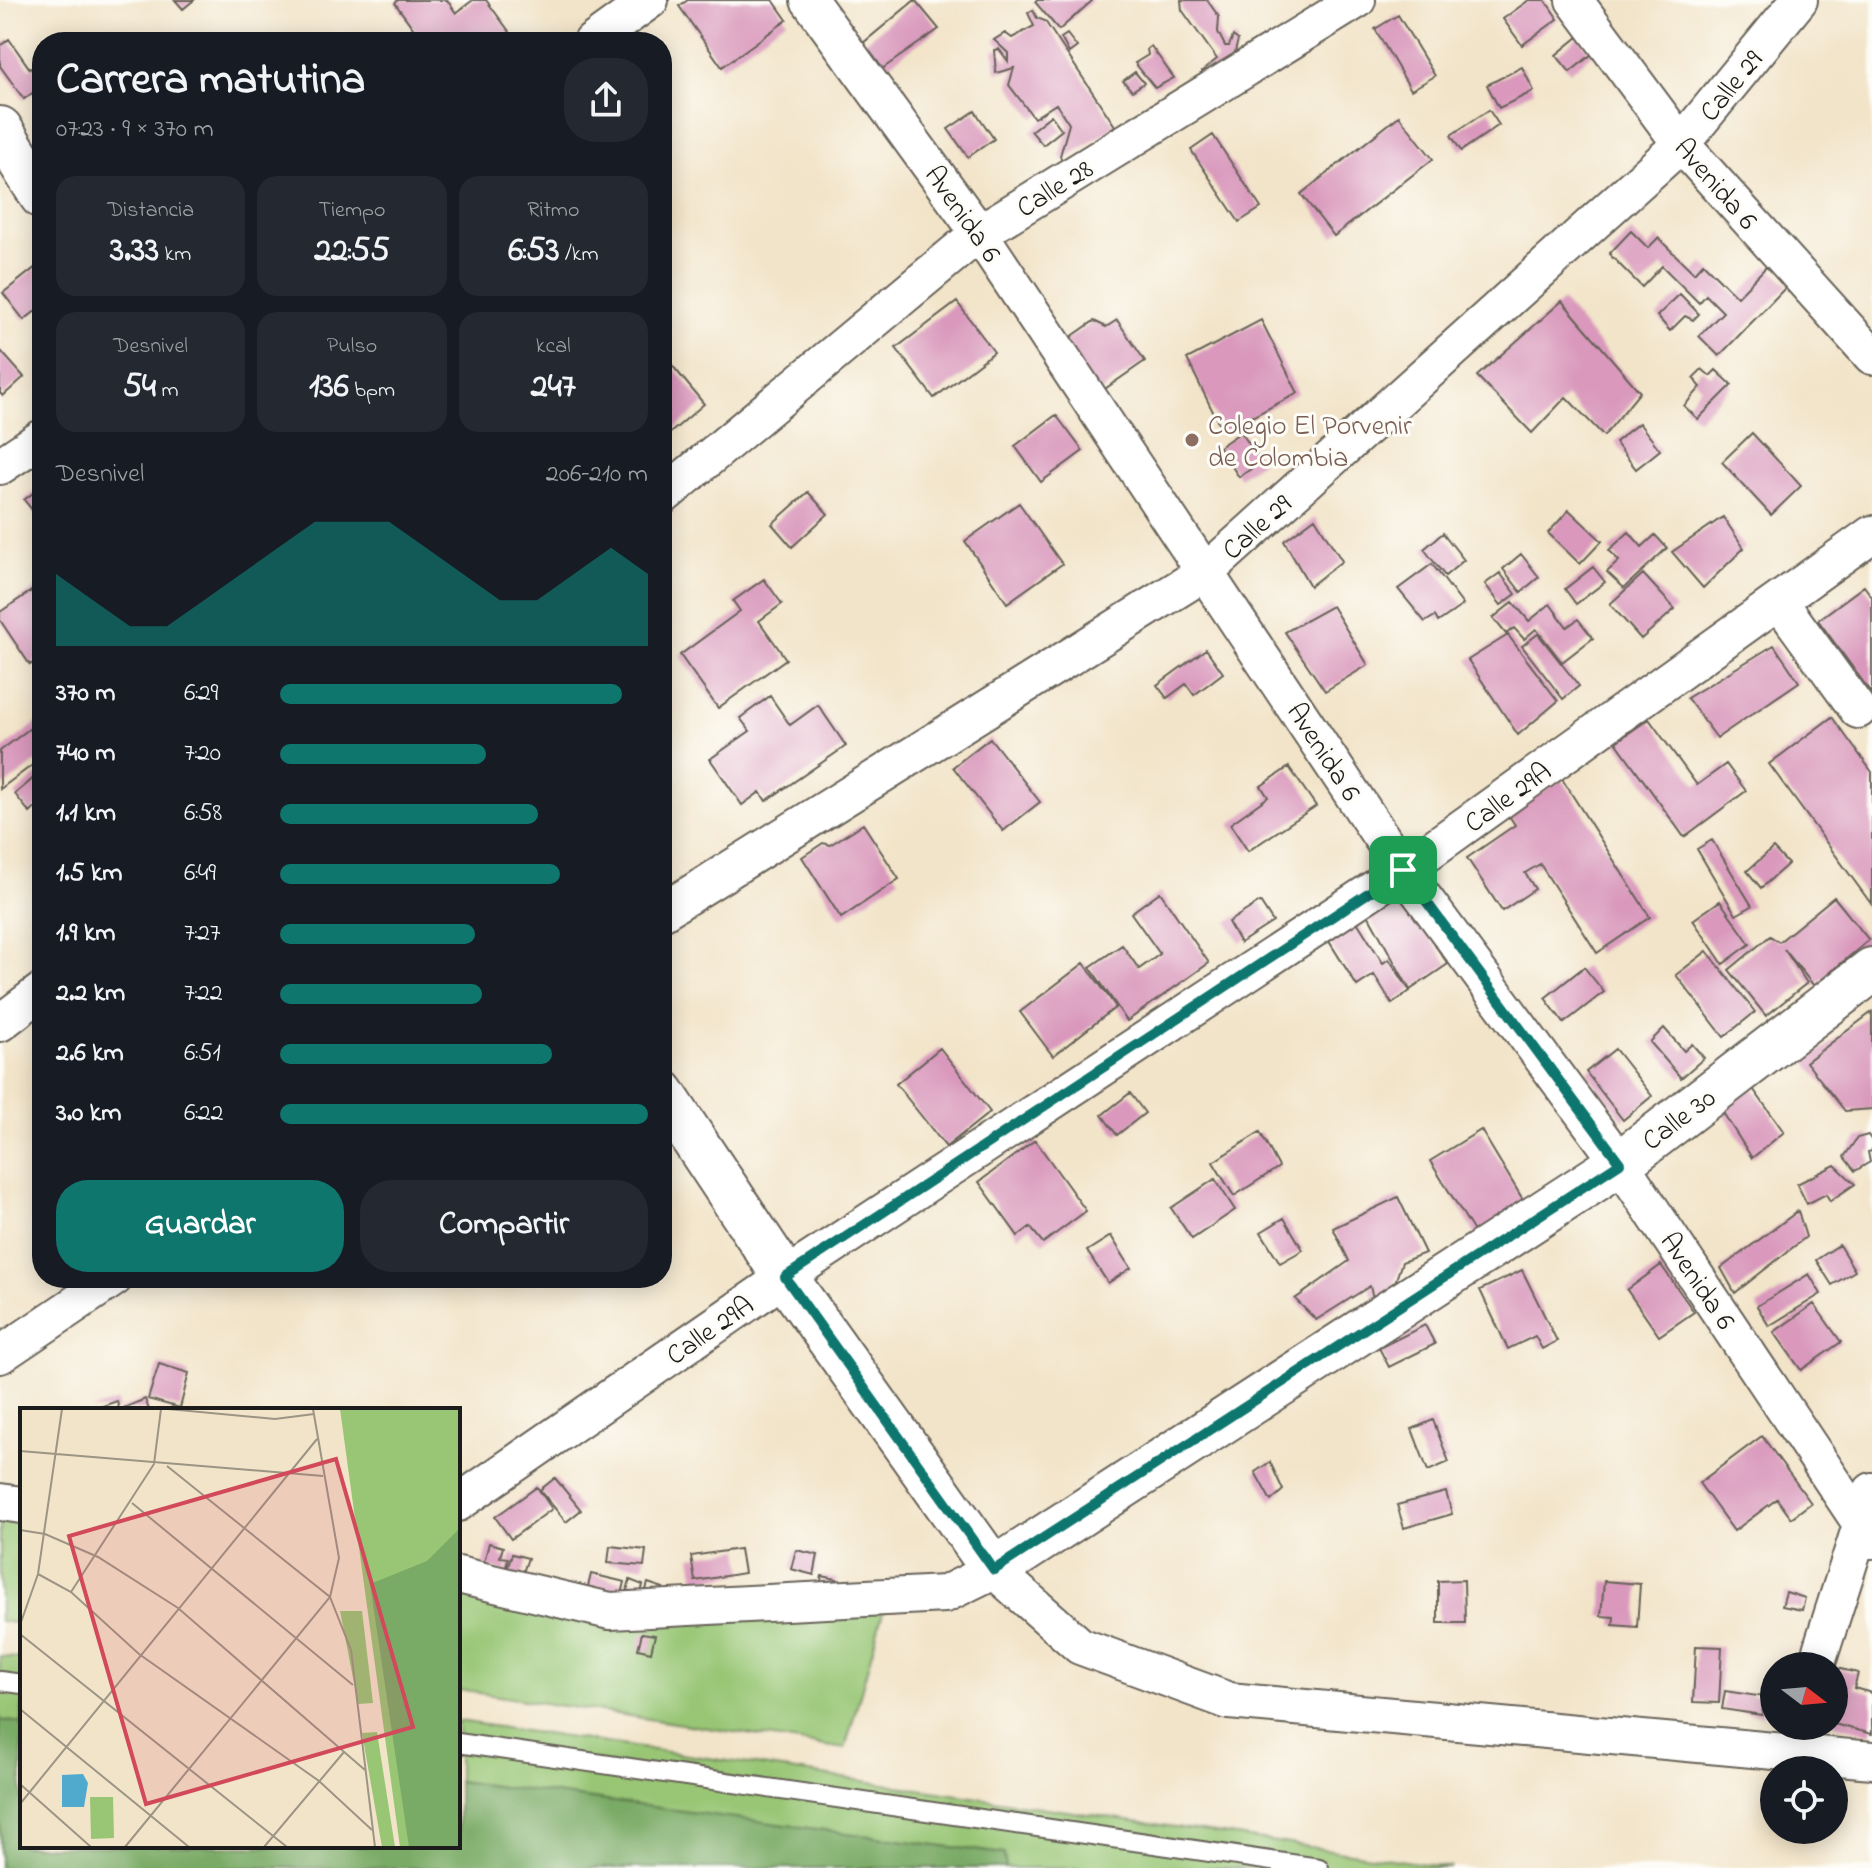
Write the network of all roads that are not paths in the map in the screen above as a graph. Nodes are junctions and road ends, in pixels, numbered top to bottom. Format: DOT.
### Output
graph roads {
  1 [pos="650,0"];
  2 [pos="809,0"];
  3 [pos="1357,0"];
  4 [pos="1574,0"];
  5 [pos="1799,0"];
  6 [pos="606,32"];
  7 [pos="0,129"];
  8 [pos="1681,144"];
  9 [pos="32,180"];
  10 [pos="979,233"];
  11 [pos="1872,356"];
  12 [pos="32,445"];
  13 [pos="0,466"];
  14 [pos="672,489"];
  15 [pos="1872,534"];
  16 [pos="1207,571"];
  17 [pos="1779,601"];
  18 [pos="1858,710"];
  19 [pos="1403,870"];
  20 [pos="672,906"];
  21 [pos="1872,970"];
  22 [pos="32,999"];
  23 [pos="0,1023"];
  24 [pos="672,1107"];
  25 [pos="1620,1163"];
  26 [pos="785,1277"];
  27 [pos="99,1288"];
  28 [pos="0,1355"];
  29 [pos="0,1502"];
  30 [pos="460,1502"];
  31 [pos="20,1505"];
  32 [pos="1868,1518"];
  33 [pos="994,1570"];
  34 [pos="460,1575"];
  35 [pos="1821,1652"];
  36 [pos="0,1681"];
  37 [pos="20,1684"];
  38 [pos="1760,1736"];
  39 [pos="1801,1740"];
  40 [pos="460,1743"];
  41 [pos="1872,1760"];
  42 [pos="1319,1868"];
  1 -- 6 [label="street"];
  2 -- 10 [label="street, Avenida 6"];
  3 -- 10 [label="street, Calle 28"];
  4 -- 8 [label="street, Avenida 6"];
  5 -- 8 [label="street, Calle 29"];
  7 -- 9 [label="street"];
  8 -- 11 [label="street, Avenida 6"];
  8 -- 16 [label="street, Calle 29"];
  10 -- 14 [label="street, Calle 28"];
  10 -- 16 [label="street, Avenida 6"];
  12 -- 13 [label="street"];
  15 -- 17 [label="street, Calle 29A"];
  16 -- 19 [label="street, Avenida 6"];
  16 -- 20 [label="street, Calle 29"];
  17 -- 18 [label="street"];
  17 -- 19 [label="street, Calle 29A"];
  19 -- 25 [label="street, Avenida 6"];
  19 -- 26 [label="street, Calle 29A"];
  21 -- 25 [label="street, Calle 30"];
  22 -- 23 [label="street"];
  24 -- 26 [label="street"];
  25 -- 32 [label="street, Avenida 6"];
  25 -- 33 [label="street, Calle 30"];
  26 -- 30 [label="street, Calle 29A"];
  26 -- 33 [label="street"];
  27 -- 28 [label="street"];
  29 -- 31 [label="street"];
  32 -- 35 [label="street"];
  33 -- 34 [label="street"];
  33 -- 38 [label="street"];
  36 -- 37 [label="lane"];
  39 -- 41 [label="street"];
  40 -- 42 [label="lane"];
}
